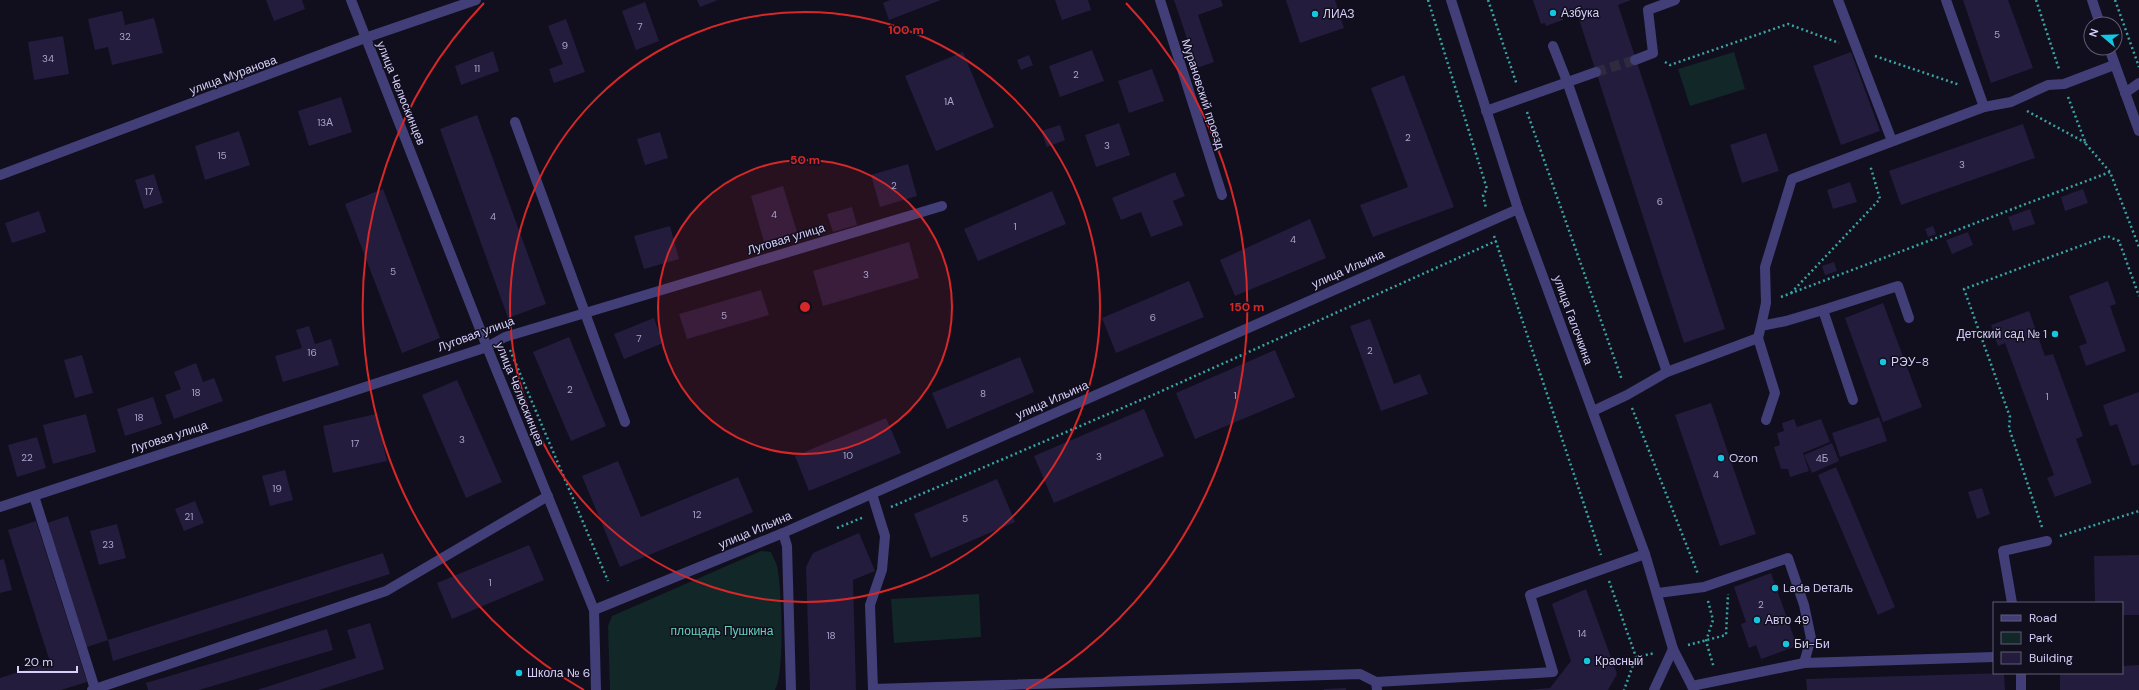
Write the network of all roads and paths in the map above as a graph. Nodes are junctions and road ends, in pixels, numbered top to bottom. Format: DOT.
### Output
graph roads {
  1 [pos="351,0"];
  2 [pos="476,0"];
  3 [pos="1160,0"];
  4 [pos="1428,0"];
  5 [pos="1451,0"];
  6 [pos="1488,0"];
  7 [pos="1675,0"];
  8 [pos="1838,0"];
  9 [pos="1946,0"];
  10 [pos="2092,0"];
  11 [pos="2115,0"];
  12 [pos="2097,16"];
  13 [pos="365,38"];
  14 [pos="1553,46"];
  15 [pos="1856,50"];
  16 [pos="1653,53"];
  17 [pos="2111,56"];
  18 [pos="1635,60"];
  19 [pos="2114,65"];
  20 [pos="2139,67"];
  21 [pos="1596,72"];
  22 [pos="2139,83"];
  23 [pos="1568,84"];
  24 [pos="1979,91"];
  25 [pos="2125,93"];
  26 [pos="1522,99"];
  27 [pos="2011,102"];
  28 [pos="1984,107"];
  29 [pos="1486,111"];
  30 [pos="515,122"];
  31 [pos="2139,131"];
  32 [pos="1892,141"];
  33 [pos="2086,144"];
  34 [pos="1866,153"];
  35 [pos="0,175"];
  36 [pos="1222,195"];
  37 [pos="942,206"];
  38 [pos="1518,209"];
  39 [pos="1489,220"];
  40 [pos="1496,241"];
  41 [pos="2139,247"];
  42 [pos="1790,294"];
  43 [pos="2139,296"];
  44 [pos="1766,303"];
  45 [pos="1823,310"];
  46 [pos="584,312"];
  47 [pos="1909,318"];
  48 [pos="1761,326"];
  49 [pos="505,337"];
  50 [pos="1758,338"];
  51 [pos="487,347"];
  52 [pos="1667,372"];
  53 [pos="1627,396"];
  54 [pos="1853,400"];
  55 [pos="1593,411"];
  56 [pos="1766,420"];
  57 [pos="625,422"];
  58 [pos="872,494"];
  59 [pos="34,496"];
  60 [pos="548,496"];
  61 [pos="0,507"];
  62 [pos="2139,511"];
  63 [pos="878,512"];
  64 [pos="829,530"];
  65 [pos="783,533"];
  66 [pos="2046,541"];
  67 [pos="1645,554"];
  68 [pos="1605,569"];
  69 [pos="1729,579"];
  70 [pos="608,581"];
  71 [pos="1704,587"];
  72 [pos="1658,593"];
  73 [pos="2012,602"];
  74 [pos="594,610"];
  75 [pos="1706,641"];
  76 [pos="1673,649"];
  77 [pos="1993,657"];
  78 [pos="1804,663"];
  79 [pos="2021,674"];
  80 [pos="1717,680"];
  81 [pos="1377,686"];
  82 [pos="1049,687"];
  83 [pos="1693,688"];
  84 [pos="93,690"];
  85 [pos="596,690"];
  86 [pos="791,690"];
  87 [pos="1624,690"];
  88 [pos="1654,690"];
  89 [pos="2021,690"];
  1 -- 13 [label="street, улица Челюскинцев"];
  2 -- 13 [label="street, улица Муранова"];
  3 -- 36 [label="street, Мурановский проезд"];
  4 -- 39 [label="path"];
  5 -- 29 [label="street, улица Галочкина"];
  6 -- 26 [label="path"];
  7 -- 16 [label="street"];
  8 -- 15 [label="street"];
  9 -- 24 [label="street"];
  10 -- 12 [label="street"];
  11 -- 20 [label="path"];
  13 -- 35 [label="street, улица Муранова"];
  13 -- 51 [label="street, улица Челюскинцев"];
  14 -- 23 [label="street"];
  15 -- 16 [label="path"];
  15 -- 24 [label="path"];
  15 -- 32 [label="street"];
  16 -- 18 [label="street"];
  17 -- 19 [label="street"];
  19 -- 25 [label="street"];
  19 -- 27 [label="street"];
  21 -- 23 [label="street"];
  22 -- 25 [label="street"];
  23 -- 26 [label="street"];
  23 -- 52 [label="street"];
  24 -- 28 [label="street"];
  25 -- 31 [label="street"];
  26 -- 29 [label="street"];
  26 -- 53 [label="path"];
  27 -- 28 [label="street"];
  27 -- 33 [label="path"];
  28 -- 32 [label="street"];
  29 -- 38 [label="street, улица Галочкина"];
  30 -- 46 [label="street"];
  32 -- 34 [label="street"];
  34 -- 42 [label="path"];
  34 -- 44 [label="street"];
  37 -- 46 [label="street, Луговая улица"];
  38 -- 39 [label="street, улица Ильина"];
  38 -- 55 [label="street, улица Галочкина"];
  39 -- 40 [label="path"];
  39 -- 58 [label="street, улица Ильина"];
  40 -- 63 [label="path"];
  40 -- 68 [label="path"];
  41 -- 42 [label="path"];
  42 -- 44 [label="path"];
  43 -- 66 [label="path"];
  44 -- 48 [label="street"];
  45 -- 47 [label="street"];
  45 -- 48 [label="street"];
  45 -- 54 [label="street"];
  46 -- 49 [label="street, Луговая улица"];
  46 -- 57 [label="street"];
  48 -- 50 [label="street"];
  49 -- 51 [label="street, Луговая улица"];
  49 -- 70 [label="path"];
  50 -- 52 [label="street"];
  50 -- 56 [label="street"];
  51 -- 59 [label="street, Луговая улица"];
  51 -- 60 [label="street, улица Челюскинцев"];
  52 -- 53 [label="street"];
  53 -- 55 [label="street"];
  53 -- 71 [label="path"];
  55 -- 67 [label="street, улица Галочкина"];
  58 -- 63 [label="street"];
  58 -- 65 [label="street, улица Ильина"];
  59 -- 61 [label="street, Луговая улица"];
  59 -- 84 [label="street"];
  60 -- 74 [label="street, улица Челюскинцев"];
  60 -- 84 [label="street"];
  62 -- 66 [label="path"];
  63 -- 64 [label="path"];
  63 -- 82 [label="street"];
  65 -- 74 [label="street, улица Ильина"];
  65 -- 86 [label="street"];
  66 -- 73 [label="street"];
  67 -- 68 [label="street"];
  67 -- 72 [label="street, улица Галочкина"];
  68 -- 81 [label="street"];
  68 -- 87 [label="path"];
  69 -- 71 [label="street"];
  69 -- 75 [label="path"];
  69 -- 78 [label="street"];
  71 -- 72 [label="street"];
  71 -- 75 [label="path"];
  72 -- 76 [label="street, улица Галочкина"];
  74 -- 85 [label="street, улица Челюскинцев"];
  75 -- 80 [label="path"];
  76 -- 83 [label="street, улица Галочкина"];
  76 -- 88 [label="street"];
  77 -- 78 [label="street"];
  78 -- 80 [label="street"];
  79 -- 89 [label="street"];
  80 -- 83 [label="street"];
  81 -- 82 [label="street"];
}
